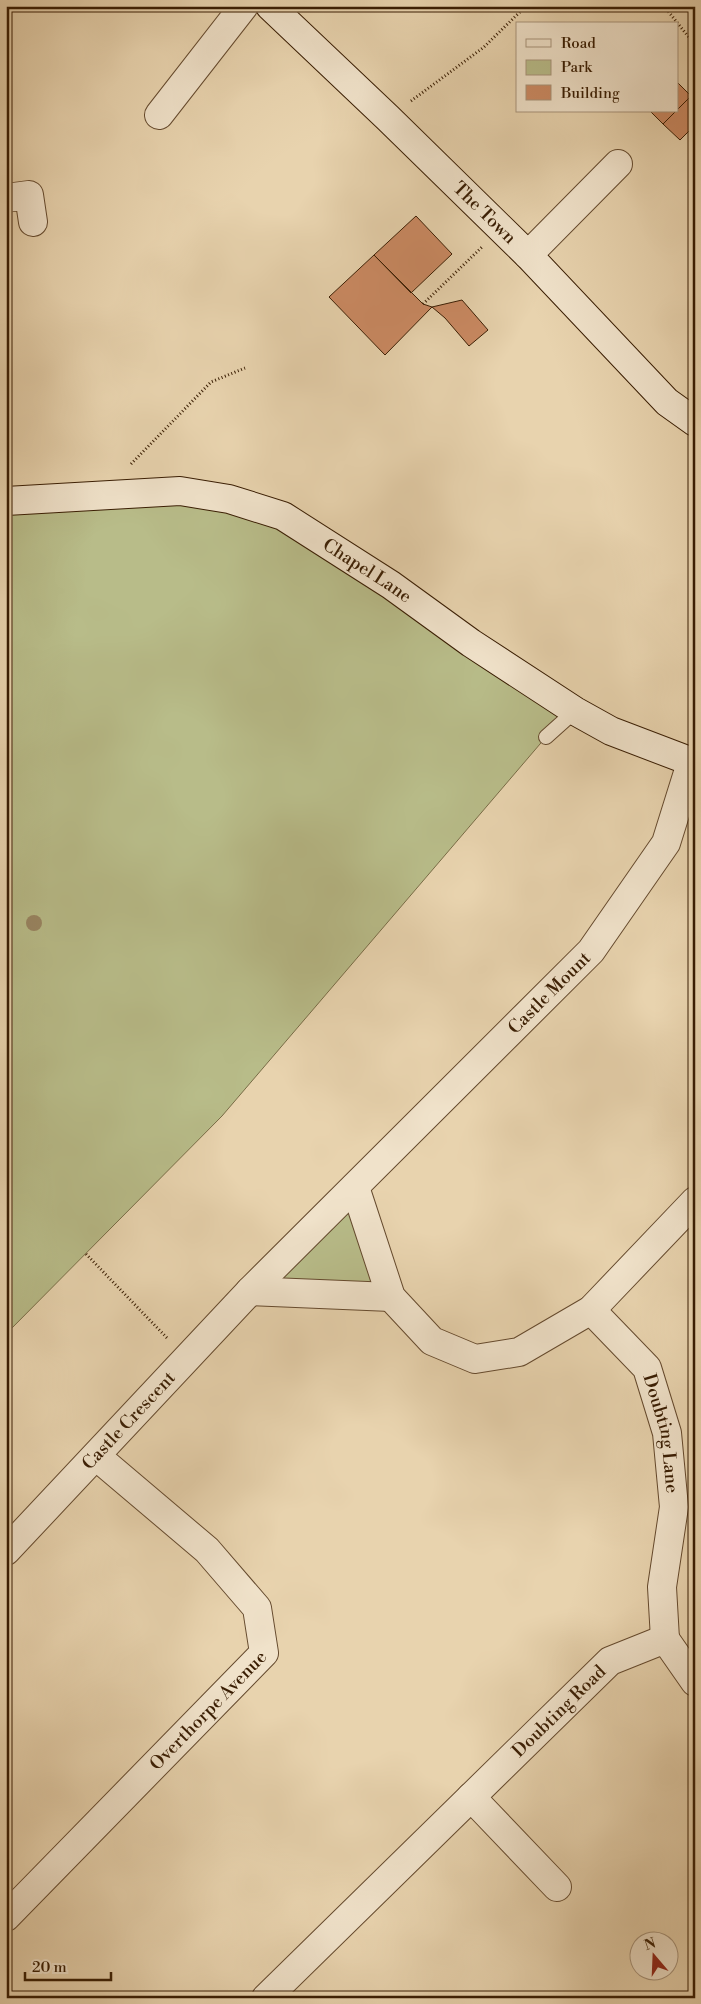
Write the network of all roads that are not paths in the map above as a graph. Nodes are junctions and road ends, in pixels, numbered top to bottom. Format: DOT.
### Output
graph roads {
  1 [pos="244,6"];
  2 [pos="270,6"];
  3 [pos="159,115"];
  4 [pos="618,164"];
  5 [pos="6,198"];
  6 [pos="33,222"];
  7 [pos="528,255"];
  8 [pos="695,422"];
  9 [pos="6,501"];
  10 [pos="575,712"];
  11 [pos="546,737"];
  12 [pos="693,763"];
  13 [pos="355,1187"];
  14 [pos="695,1201"];
  15 [pos="250,1292"];
  16 [pos="391,1298"];
  17 [pos="591,1310"];
  18 [pos="96,1456"];
  19 [pos="6,1550"];
  20 [pos="665,1639"];
  21 [pos="695,1682"];
  22 [pos="471,1797"];
  23 [pos="557,1887"];
  24 [pos="6,1916"];
  25 [pos="266,1998"];
  1 -- 3 [label="street"];
  2 -- 7 [label="street, The Town"];
  4 -- 7 [label="street"];
  5 -- 6 [label="street"];
  7 -- 8 [label="street, The Town"];
  9 -- 10 [label="street, Chapel Lane"];
  10 -- 11 [label="lane"];
  10 -- 12 [label="street, Chapel Lane"];
  12 -- 13 [label="street, Castle Mount"];
  13 -- 15 [label="street, Castle Mount"];
  13 -- 16 [label="street"];
  14 -- 17 [label="street"];
  15 -- 16 [label="street"];
  15 -- 18 [label="street, Castle Crescent"];
  16 -- 17 [label="street"];
  17 -- 20 [label="street, Doubting Lane"];
  18 -- 19 [label="street, Castle Crescent"];
  18 -- 24 [label="street, Overthorpe Avenue"];
  20 -- 21 [label="street"];
  20 -- 22 [label="street, Doubting Road"];
  22 -- 23 [label="street"];
  22 -- 25 [label="street, Doubting Road"];
}
